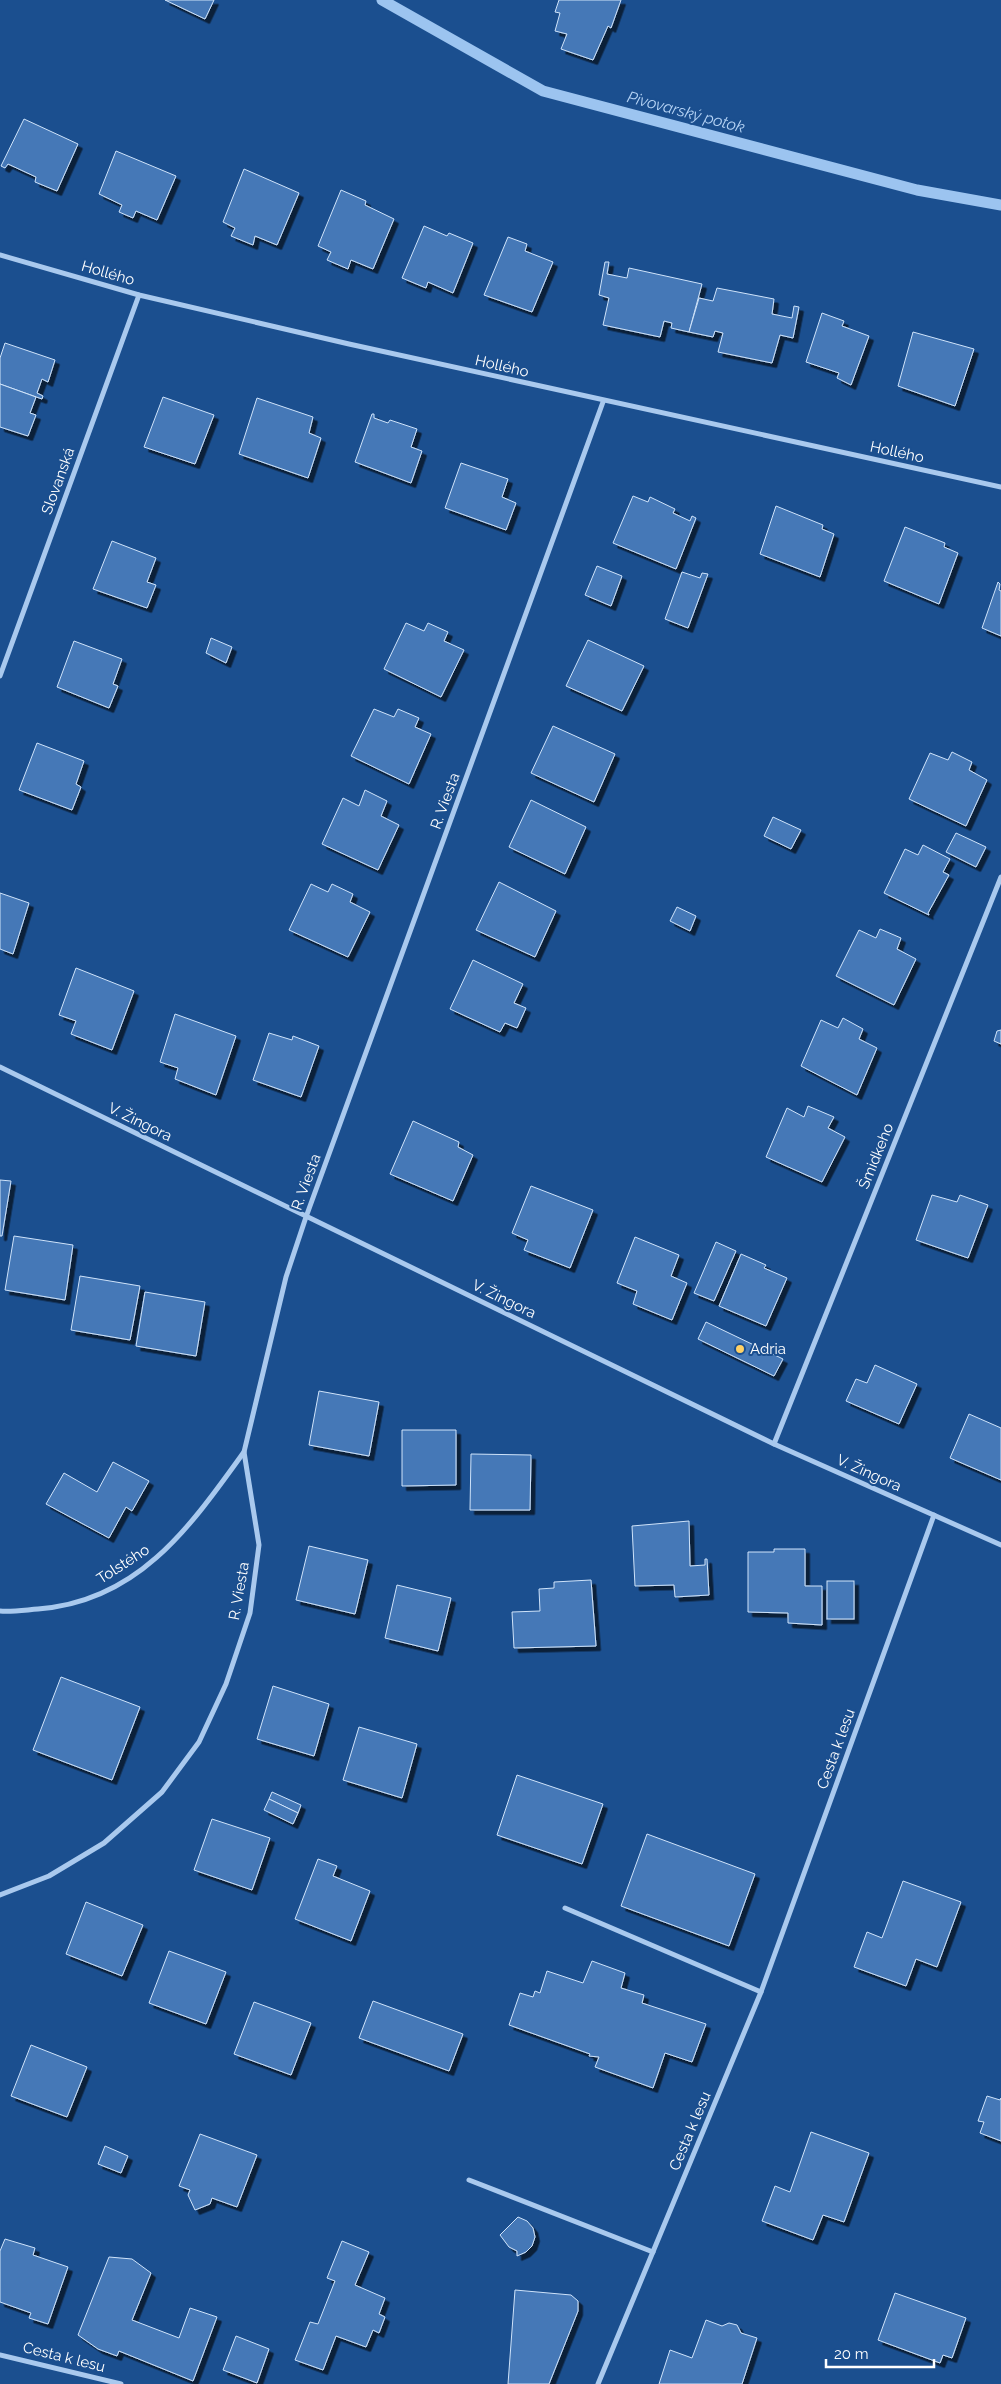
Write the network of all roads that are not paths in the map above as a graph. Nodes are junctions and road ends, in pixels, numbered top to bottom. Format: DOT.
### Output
graph roads {
  1 [pos="0,255"];
  2 [pos="139,295"];
  3 [pos="604,402"];
  4 [pos="1001,487"];
  5 [pos="0,676"];
  6 [pos="1001,877"];
  7 [pos="0,1067"];
  8 [pos="306,1217"];
  9 [pos="774,1444"];
  10 [pos="244,1452"];
  11 [pos="934,1515"];
  12 [pos="1001,1545"];
  13 [pos="0,1611"];
  14 [pos="0,1895"];
  15 [pos="565,1908"];
  16 [pos="761,1992"];
  17 [pos="470,2180"];
  18 [pos="653,2252"];
  19 [pos="0,2354"];
  20 [pos="121,2384"];
  21 [pos="598,2384"];
  1 -- 2 [label="street, Hollého"];
  2 -- 3 [label="street, Hollého"];
  2 -- 5 [label="street, Slovanská"];
  3 -- 4 [label="street, Hollého"];
  3 -- 8 [label="street, R. Viesta"];
  6 -- 9 [label="street, Šmidkeho"];
  7 -- 8 [label="street, V. Žingora"];
  8 -- 9 [label="street, V. Žingora"];
  8 -- 10 [label="street, R. Viesta"];
  9 -- 11 [label="street, V. Žingora"];
  10 -- 13 [label="street, Tolstého"];
  10 -- 14 [label="street, R. Viesta"];
  11 -- 12 [label="street, V. Žingora"];
  11 -- 16 [label="street, Cesta k lesu"];
  15 -- 16 [label="street"];
  16 -- 18 [label="street, Cesta k lesu"];
  17 -- 18 [label="street"];
  18 -- 21 [label="street, Cesta k lesu"];
  19 -- 20 [label="street, Cesta k lesu"];
}
